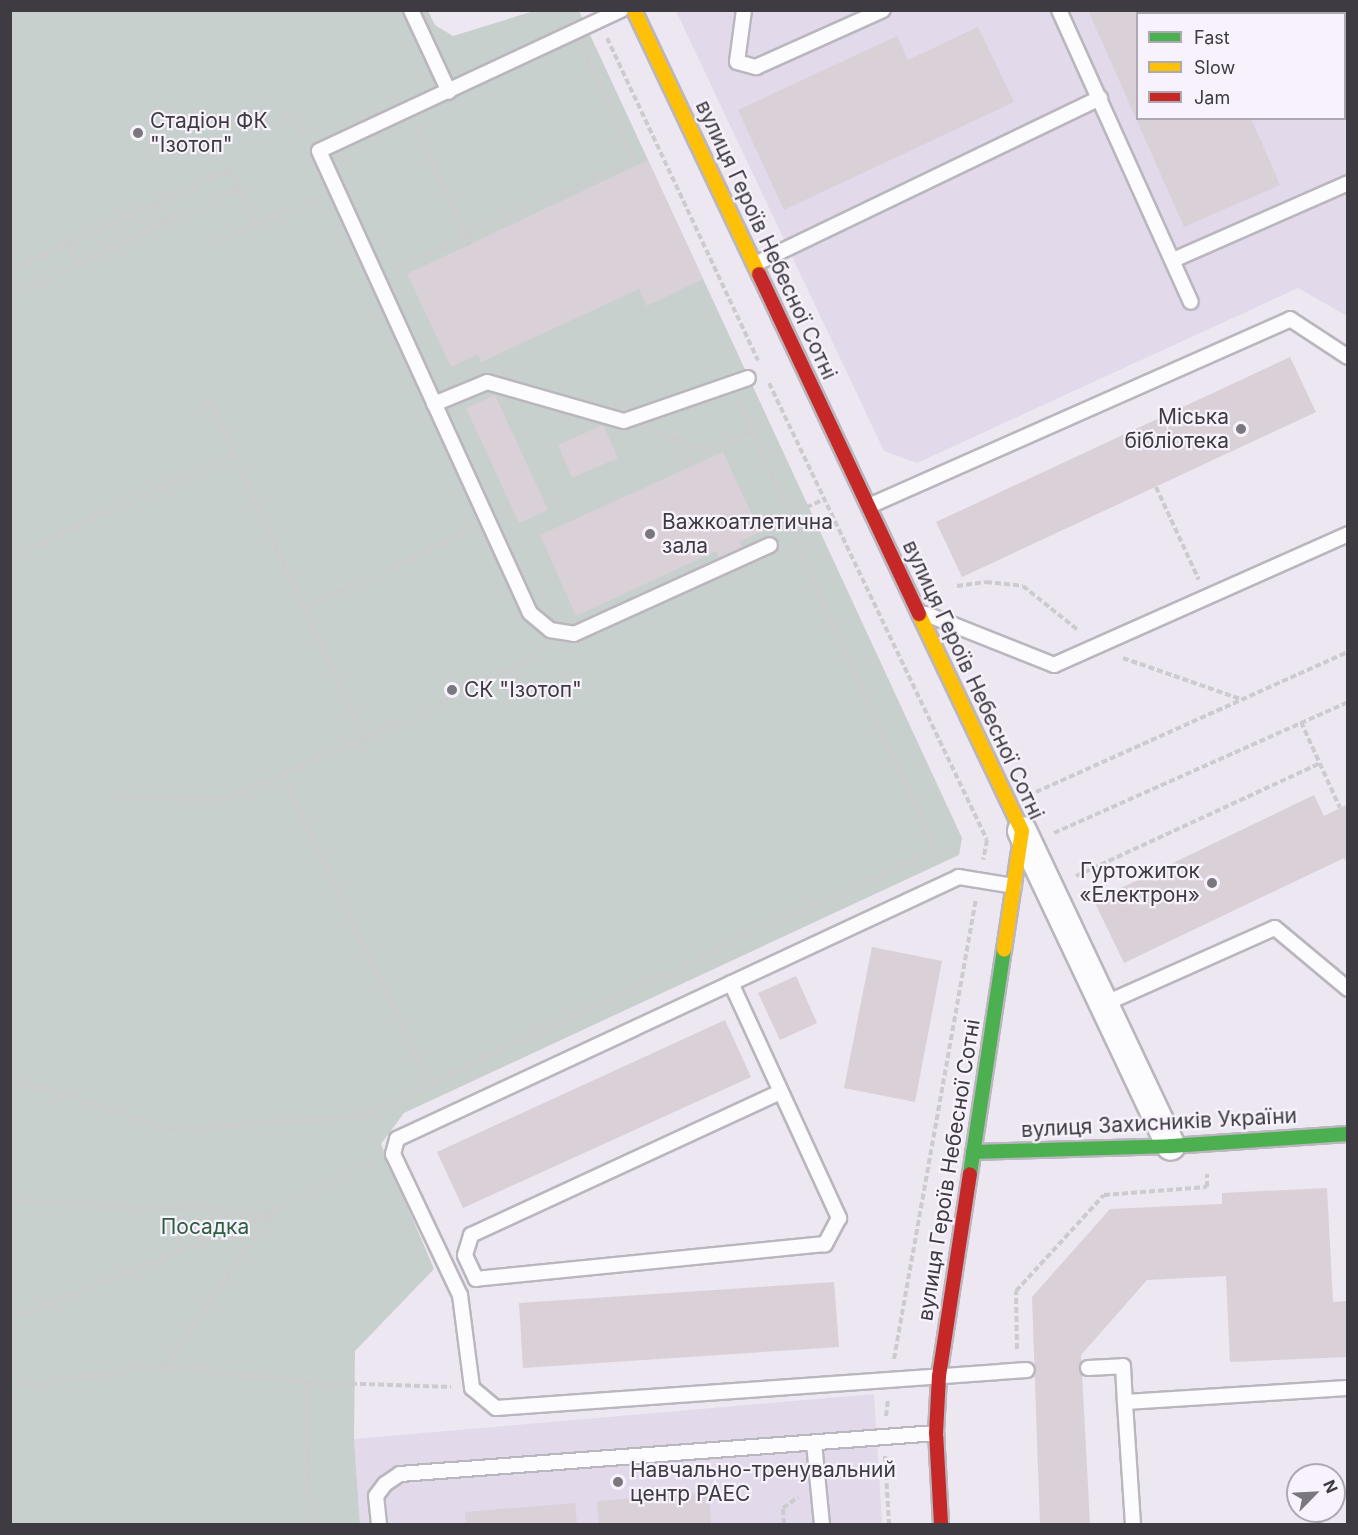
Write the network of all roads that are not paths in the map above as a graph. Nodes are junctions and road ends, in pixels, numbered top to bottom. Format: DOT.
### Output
graph roads {
  1 [pos="411,10"];
  2 [pos="621,10"];
  3 [pos="634,10"];
  4 [pos="744,10"];
  5 [pos="883,10"];
  6 [pos="1059,10"];
  7 [pos="449,92"];
  8 [pos="1100,98"];
  9 [pos="1347,183"];
  10 [pos="1173,260"];
  11 [pos="755,264"];
  12 [pos="1191,302"];
  13 [pos="1347,357"];
  14 [pos="748,378"];
  15 [pos="434,404"];
  16 [pos="869,506"];
  17 [pos="1347,534"];
  18 [pos="770,545"];
  19 [pos="919,611"];
  20 [pos="1026,838"];
  21 [pos="1014,886"];
  22 [pos="731,983"];
  23 [pos="1347,989"];
  24 [pos="1104,1004"];
  25 [pos="781,1092"];
  26 [pos="1347,1134"];
  27 [pos="1171,1146"];
  28 [pos="973,1152"];
  29 [pos="1088,1368"];
  30 [pos="1028,1370"];
  31 [pos="939,1376"];
  32 [pos="1347,1388"];
  33 [pos="1125,1402"];
  34 [pos="936,1433"];
  35 [pos="814,1443"];
  36 [pos="379,1524"];
  37 [pos="822,1524"];
  38 [pos="941,1524"];
  39 [pos="1133,1524"];
  1 -- 7 [label="lane"];
  2 -- 7 [label="lane"];
  3 -- 11 [label="street, вулиця Героїв Небесної Сотні"];
  4 -- 5 [label="lane"];
  6 -- 8 [label="lane"];
  7 -- 15 [label="lane"];
  8 -- 10 [label="lane"];
  8 -- 11 [label="lane"];
  9 -- 10 [label="lane"];
  10 -- 12 [label="lane"];
  11 -- 16 [label="street, вулиця Героїв Небесної Сотні"];
  13 -- 16 [label="lane"];
  14 -- 15 [label="lane"];
  15 -- 18 [label="lane"];
  16 -- 19 [label="street, вулиця Героїв Небесної Сотні"];
  17 -- 19 [label="lane"];
  19 -- 20 [label="street, вулиця Героїв Небесної Сотні"];
  20 -- 21 [label="street, вулиця Героїв Небесної Сотні"];
  20 -- 24 [label="street"];
  21 -- 22 [label="lane"];
  21 -- 28 [label="street, вулиця Героїв Небесної Сотні"];
  22 -- 25 [label="lane"];
  22 -- 31 [label="lane"];
  23 -- 24 [label="lane"];
  24 -- 27 [label="street"];
  25 -- 25 [label="lane"];
  26 -- 27 [label="street, вулиця Захисників України"];
  27 -- 28 [label="street, вулиця Захисників України"];
  28 -- 31 [label="street, вулиця Героїв Небесної Сотні"];
  29 -- 33 [label="lane"];
  30 -- 31 [label="lane"];
  31 -- 34 [label="street, вулиця Героїв Небесної Сотні"];
  32 -- 33 [label="lane"];
  33 -- 39 [label="lane"];
  34 -- 35 [label="lane"];
  34 -- 38 [label="street, вулиця Героїв Небесної Сотні"];
  35 -- 36 [label="lane"];
  35 -- 37 [label="lane"];
}
